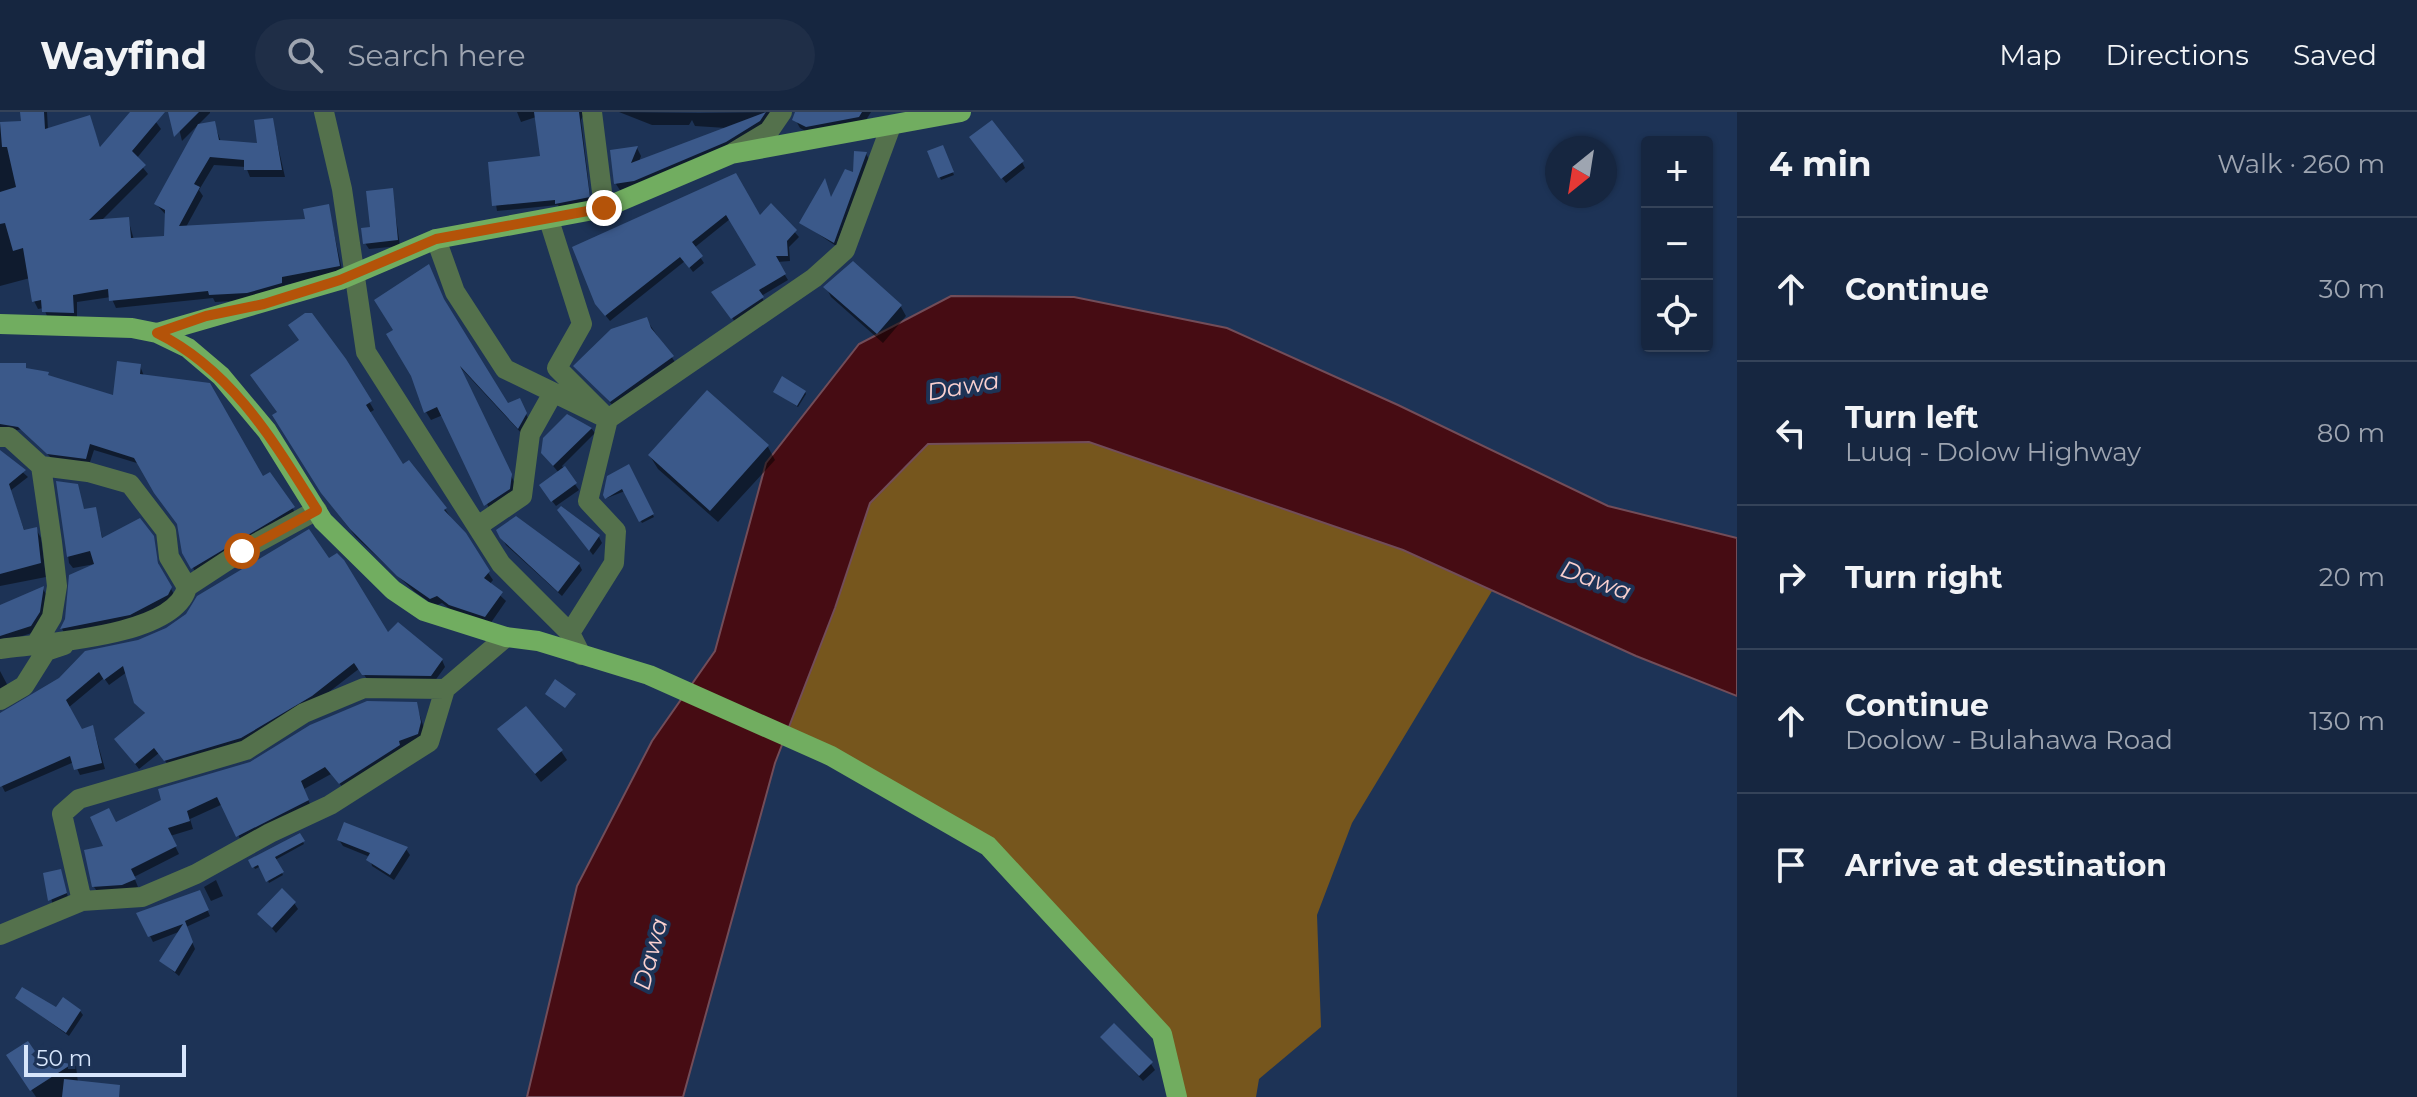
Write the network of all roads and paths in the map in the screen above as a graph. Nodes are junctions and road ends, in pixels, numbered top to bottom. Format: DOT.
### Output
graph roads {
  1 [pos="324,112"];
  2 [pos="592,112"];
  3 [pos="782,112"];
  4 [pos="961,112"];
  5 [pos="891,126"];
  6 [pos="731,154"];
  7 [pos="604,208"];
  8 [pos="549,220"];
  9 [pos="436,239"];
  10 [pos="354,274"];
  11 [pos="0,324"];
  12 [pos="157,333"];
  13 [pos="553,393"];
  14 [pos="608,419"];
  15 [pos="0,437"];
  16 [pos="41,466"];
  17 [pos="317,510"];
  18 [pos="478,526"];
  19 [pos="187,587"];
  20 [pos="570,633"];
  21 [pos="506,637"];
  22 [pos="91,638"];
  23 [pos="36,644"];
  24 [pos="0,649"];
  25 [pos="581,655"];
  26 [pos="445,689"];
  27 [pos="0,700"];
  28 [pos="82,901"];
  29 [pos="0,935"];
  30 [pos="1177,1097"];
  1 -- 10 [label="street"];
  2 -- 7 [label="street"];
  3 -- 6 [label="street"];
  4 -- 5 [label="main road"];
  5 -- 6 [label="main road"];
  5 -- 14 [label="street"];
  6 -- 7 [label="main road"];
  7 -- 8 [label="main road"];
  8 -- 9 [label="main road"];
  8 -- 14 [label="street"];
  9 -- 10 [label="main road"];
  9 -- 13 [label="street"];
  10 -- 12 [label="main road"];
  10 -- 18 [label="street"];
  11 -- 12 [label="main road"];
  12 -- 17 [label="main road"];
  13 -- 14 [label="street"];
  13 -- 18 [label="street"];
  14 -- 20 [label="street"];
  15 -- 16 [label="street"];
  16 -- 19 [label="street"];
  16 -- 23 [label="street"];
  17 -- 19 [label="street"];
  17 -- 21 [label="main road"];
  18 -- 20 [label="street"];
  19 -- 22 [label="street"];
  20 -- 25 [label="street"];
  21 -- 25 [label="main road"];
  21 -- 26 [label="street"];
  22 -- 23 [label="street"];
  22 -- 27 [label="street"];
  23 -- 24 [label="street"];
  25 -- 30 [label="main road"];
  26 -- 28 [label="street"];
  26 -- 28 [label="street"];
  28 -- 29 [label="street"];
}
